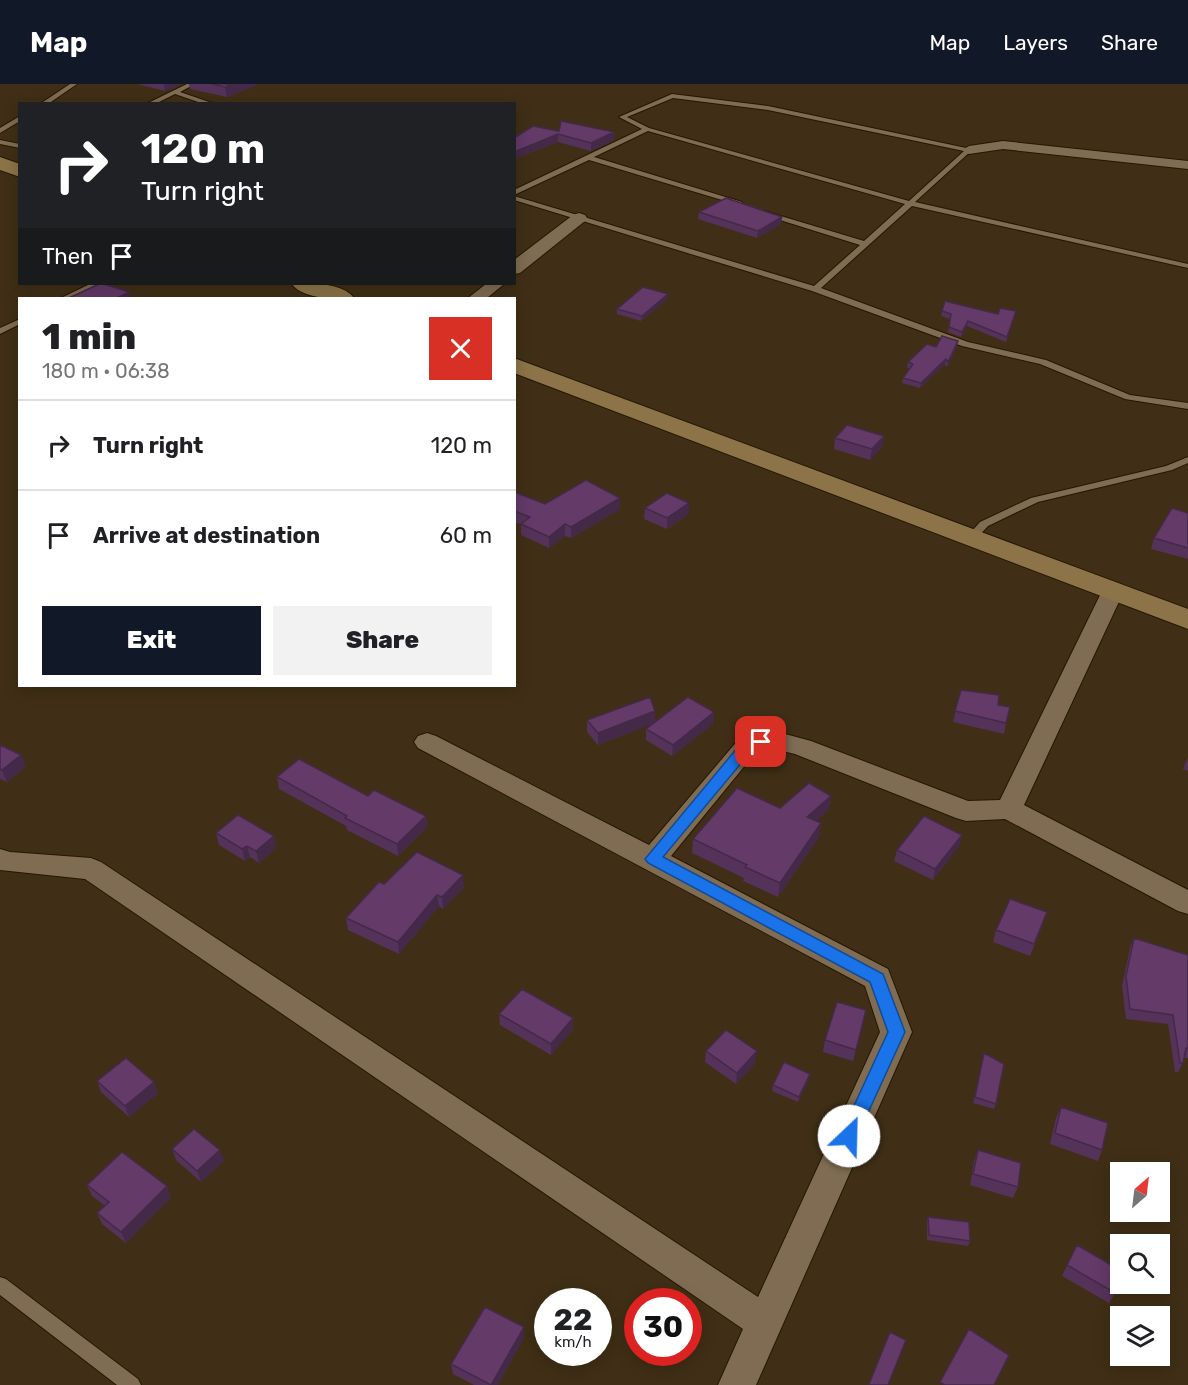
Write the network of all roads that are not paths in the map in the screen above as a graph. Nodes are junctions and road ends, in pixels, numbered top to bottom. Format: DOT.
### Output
graph roads {
  1 [pos="74,84"];
  2 [pos="192,84"];
  3 [pos="174,92"];
  4 [pos="46,102"];
  5 [pos="153,102"];
  6 [pos="206,102"];
  7 [pos="18,119"];
  8 [pos="647,129"];
  9 [pos="0,131"];
  10 [pos="0,142"];
  11 [pos="18,146"];
  12 [pos="969,150"];
  13 [pos="591,158"];
  14 [pos="0,163"];
  15 [pos="1188,165"];
  16 [pos="18,170"];
  17 [pos="516,192"];
  18 [pos="516,199"];
  19 [pos="909,203"];
  20 [pos="751,208"];
  21 [pos="763,212"];
  22 [pos="579,218"];
  23 [pos="866,244"];
  24 [pos="1188,266"];
  25 [pos="516,267"];
  26 [pos="93,285"];
  27 [pos="306,285"];
  28 [pos="495,285"];
  29 [pos="815,289"];
  30 [pos="67,297"];
  31 [pos="339,297"];
  32 [pos="477,297"];
  33 [pos="18,322"];
  34 [pos="0,331"];
  35 [pos="516,366"];
  36 [pos="1188,406"];
  37 [pos="1188,460"];
  38 [pos="970,538"];
  39 [pos="1113,591"];
  40 [pos="1188,620"];
  41 [pos="427,742"];
  42 [pos="1009,809"];
  43 [pos="0,859"];
  44 [pos="653,859"];
  45 [pos="1188,903"];
  46 [pos="0,1285"];
  47 [pos="764,1322"];
  48 [pos="132,1385"];
  49 [pos="737,1385"];
  1 -- 4 [label="lane"];
  2 -- 3 [label="lane"];
  3 -- 5 [label="lane"];
  3 -- 6 [label="lane"];
  7 -- 9 [label="lane"];
  8 -- 12 [label="lane"];
  8 -- 13 [label="lane"];
  8 -- 19 [label="lane"];
  10 -- 11 [label="lane"];
  12 -- 15 [label="street"];
  12 -- 19 [label="lane"];
  13 -- 17 [label="lane"];
  13 -- 20 [label="lane"];
  14 -- 16 [label="main road"];
  18 -- 22 [label="lane"];
  19 -- 23 [label="lane"];
  19 -- 24 [label="lane"];
  21 -- 23 [label="lane"];
  22 -- 25 [label="street"];
  22 -- 29 [label="lane"];
  23 -- 29 [label="lane"];
  26 -- 30 [label="lane"];
  27 -- 31 [label="main road"];
  28 -- 32 [label="street"];
  29 -- 36 [label="lane"];
  33 -- 34 [label="lane"];
  35 -- 38 [label="main road"];
  37 -- 38 [label="lane"];
  38 -- 39 [label="main road"];
  39 -- 40 [label="main road"];
  39 -- 42 [label="street"];
  41 -- 44 [label="street"];
  42 -- 44 [label="street"];
  42 -- 45 [label="street"];
  43 -- 47 [label="street"];
  44 -- 47 [label="street"];
  46 -- 48 [label="lane"];
  47 -- 49 [label="street"];
}
